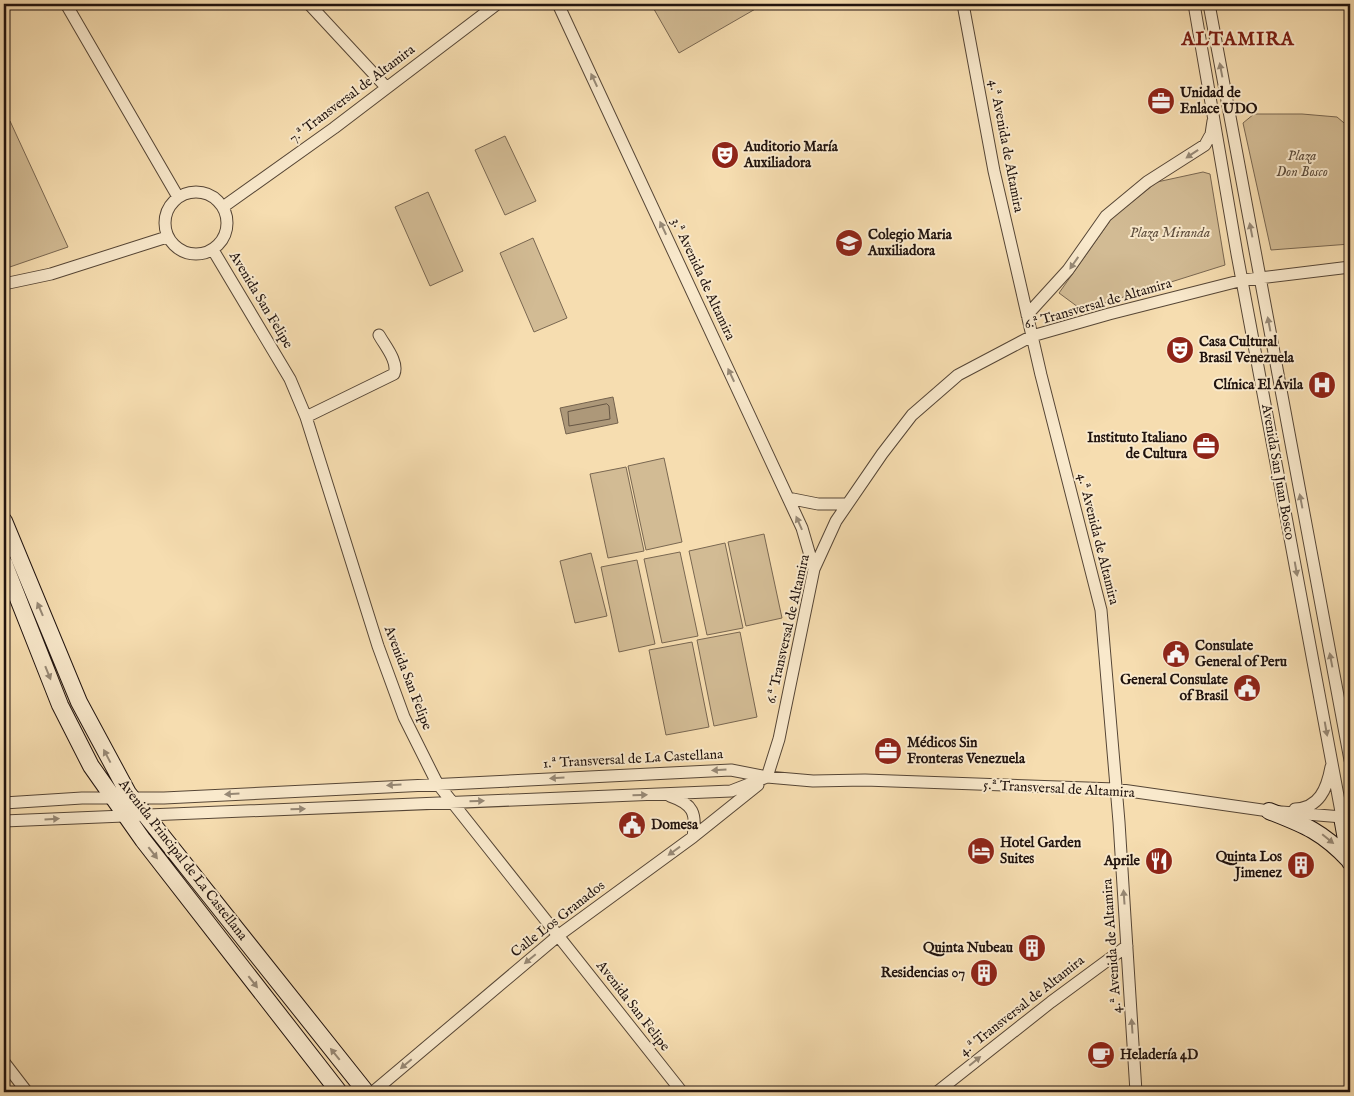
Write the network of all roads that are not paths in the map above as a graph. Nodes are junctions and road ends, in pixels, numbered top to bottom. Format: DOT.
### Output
graph roads {
  1 [pos="66,4"];
  2 [pos="309,4"];
  3 [pos="498,4"];
  4 [pos="558,4"];
  5 [pos="963,4"];
  6 [pos="1194,4"];
  7 [pos="1209,4"];
  8 [pos="386,87"];
  9 [pos="1214,114"];
  10 [pos="178,197"];
  11 [pos="223,207"];
  12 [pos="167,237"];
  13 [pos="213,250"];
  14 [pos="1350,267"];
  15 [pos="1260,278"];
  16 [pos="1243,280"];
  17 [pos="4,284"];
  18 [pos="1027,315"];
  19 [pos="379,335"];
  20 [pos="1032,336"];
  21 [pos="306,417"];
  22 [pos="788,498"];
  23 [pos="847,504"];
  24 [pos="4,521"];
  25 [pos="4,563"];
  26 [pos="814,569"];
  27 [pos="1350,760"];
  28 [pos="1332,763"];
  29 [pos="767,777"];
  30 [pos="437,783"];
  31 [pos="1115,789"];
  32 [pos="666,794"];
  33 [pos="112,798"];
  34 [pos="132,798"];
  35 [pos="4,802"];
  36 [pos="451,802"];
  37 [pos="1268,811"];
  38 [pos="124,814"];
  39 [pos="144,814"];
  40 [pos="1348,814"];
  41 [pos="4,821"];
  42 [pos="693,836"];
  43 [pos="1350,863"];
  44 [pos="559,935"];
  45 [pos="1127,946"];
  46 [pos="4,1062"];
  47 [pos="27,1092"];
  48 [pos="339,1092"];
  49 [pos="366,1092"];
  50 [pos="373,1092"];
  51 [pos="682,1092"];
  52 [pos="937,1092"];
  53 [pos="1136,1092"];
  1 -- 10 [label="street"];
  2 -- 8 [label="street"];
  3 -- 8 [label="street, 7.ª Transversal de Altamira"];
  22 -- 4 [label="street, 3.ª Avenida de Altamira, one-way"];
  5 -- 18 [label="street, 4.ª Avenida de Altamira"];
  6 -- 9 [label="street, Avenida San Juan Bosco"];
  15 -- 7 [label="street, Avenida San Juan Bosco, one-way"];
  8 -- 11 [label="street, 7.ª Transversal de Altamira"];
  9 -- 16 [label="street, Avenida San Juan Bosco"];
  9 -- 18 [label="street, one-way"];
  10 -- 11 [label="street"];
  10 -- 12 [label="street"];
  11 -- 13 [label="street"];
  12 -- 13 [label="street"];
  12 -- 17 [label="street"];
  13 -- 21 [label="street, Avenida San Felipe"];
  14 -- 15 [label="street, 6.ª Transversal de Altamira"];
  15 -- 16 [label="street, 6.ª Transversal de Altamira"];
  27 -- 15 [label="street, Avenida San Juan Bosco, one-way"];
  16 -- 20 [label="street, 6.ª Transversal de Altamira"];
  16 -- 28 [label="street, Avenida San Juan Bosco, one-way"];
  18 -- 20 [label="street, 4.ª Avenida de Altamira"];
  19 -- 21 [label="street"];
  20 -- 23 [label="street, 6.ª Transversal de Altamira"];
  20 -- 31 [label="street, 4.ª Avenida de Altamira"];
  21 -- 30 [label="street, Avenida San Felipe"];
  22 -- 23 [label="street"];
  26 -- 22 [label="street, 3.ª Avenida de Altamira, one-way"];
  23 -- 26 [label="street, 6.ª Transversal de Altamira"];
  34 -- 24 [label="street, Avenida Principal de La Castellana, one-way"];
  25 -- 33 [label="street, Avenida Principal de La Castellana, one-way"];
  26 -- 29 [label="street, 6.ª Transversal de Altamira"];
  28 -- 37 [label="street, Avenida San Juan Bosco"];
  28 -- 40 [label="street, Avenida San Juan Bosco"];
  29 -- 30 [label="street, 1.ª Transversal de La Castellana, one-way"];
  29 -- 31 [label="street, 5.ª Transversal de Altamira"];
  29 -- 32 [label="street"];
  29 -- 42 [label="street, Calle Los Granados"];
  30 -- 34 [label="street, 1.ª Transversal de La Castellana, one-way"];
  30 -- 36 [label="street, Avenida San Felipe"];
  31 -- 37 [label="street, 5.ª Transversal de Altamira"];
  45 -- 31 [label="street, 4.ª Avenida de Altamira, one-way"];
  36 -- 32 [label="street, one-way"];
  32 -- 42 [label="street"];
  33 -- 34 [label="street, 1.ª Transversal de La Castellana"];
  33 -- 35 [label="street, 1.ª Transversal de La Castellana"];
  33 -- 38 [label="street, Avenida Principal de La Castellana"];
  34 -- 39 [label="street, Avenida Principal de La Castellana"];
  39 -- 36 [label="street, one-way"];
  36 -- 44 [label="street, Avenida San Felipe"];
  37 -- 40 [label="street, 5.ª Transversal de Altamira"];
  37 -- 43 [label="street, one-way"];
  38 -- 39 [label="street"];
  41 -- 38 [label="street, one-way"];
  38 -- 48 [label="street, Avenida Principal de La Castellana, one-way"];
  49 -- 39 [label="street, Avenida Principal de La Castellana, one-way"];
  40 -- 43 [label="street, Avenida San Juan Bosco"];
  42 -- 44 [label="street, Calle Los Granados, one-way"];
  44 -- 50 [label="street, Calle Los Granados, one-way"];
  44 -- 51 [label="street, Avenida San Felipe"];
  52 -- 45 [label="street, 4.ª Transversal de Altamira, one-way"];
  53 -- 45 [label="street, 4.ª Avenida de Altamira, one-way"];
  46 -- 47 [label="street"];
}
